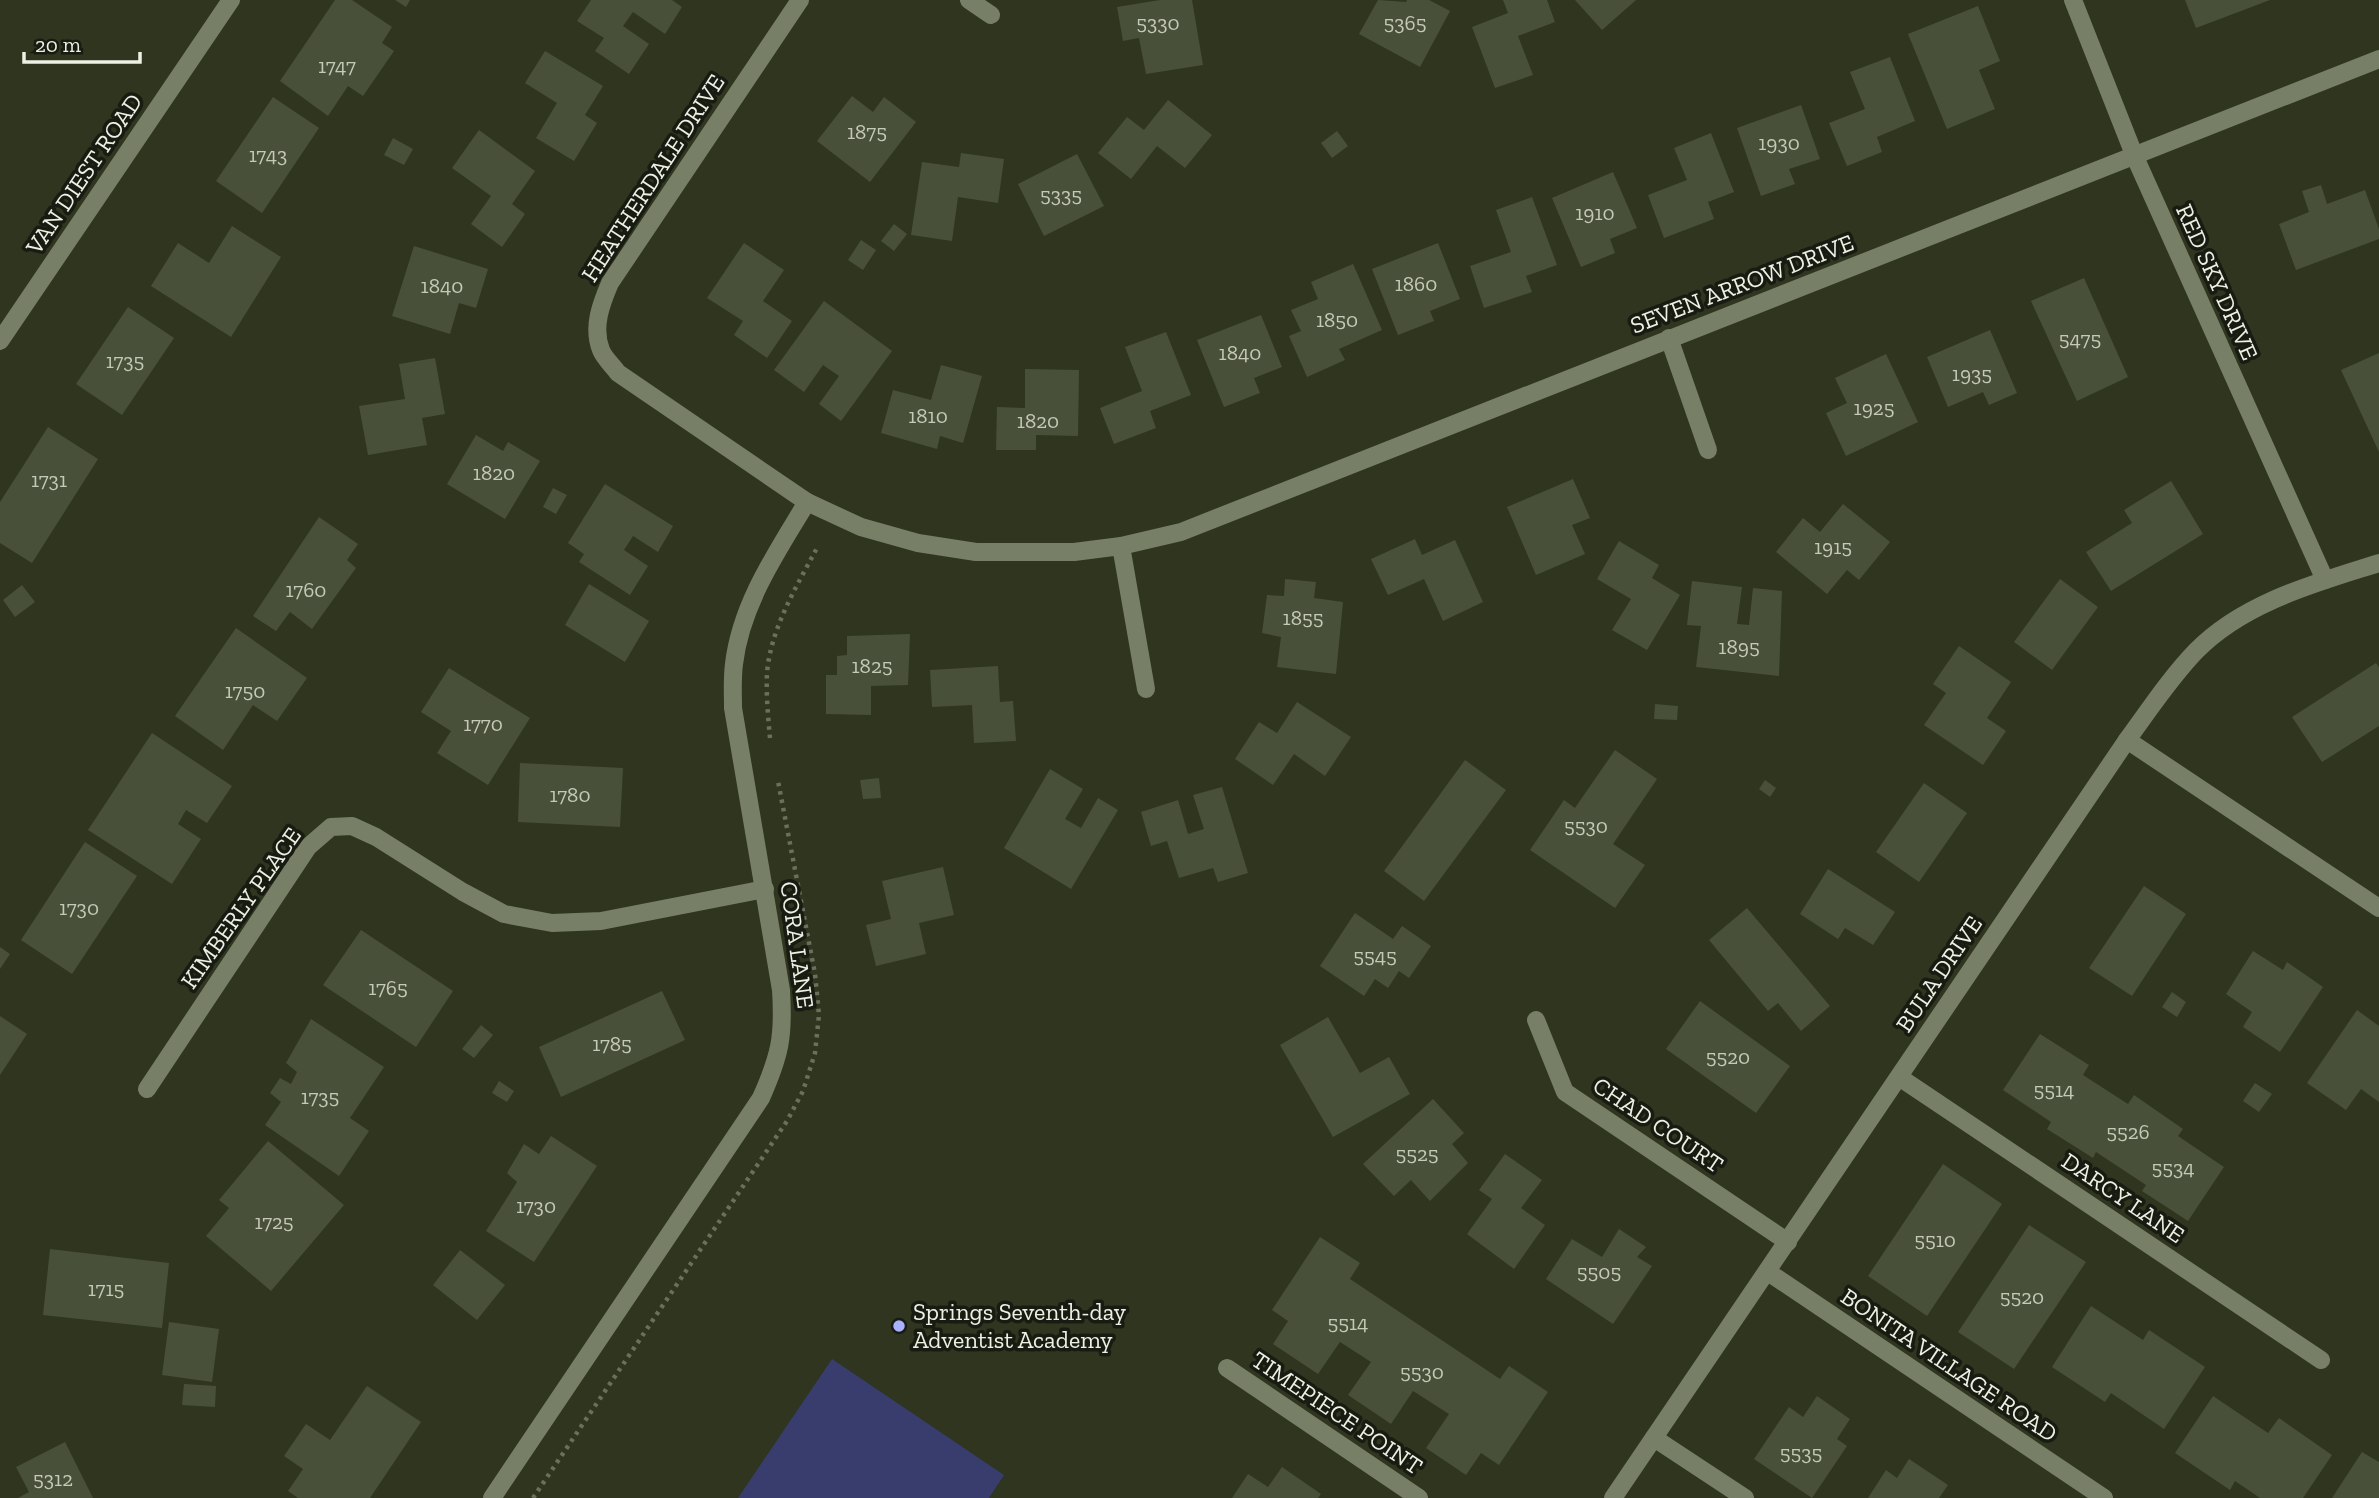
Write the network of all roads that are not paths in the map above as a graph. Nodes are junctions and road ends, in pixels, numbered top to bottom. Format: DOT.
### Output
graph roads {
  1 [pos="231,0"];
  2 [pos="800,0"];
  3 [pos="969,0"];
  4 [pos="2073,0"];
  5 [pos="991,15"];
  6 [pos="2379,59"];
  7 [pos="2134,157"];
  8 [pos="1669,338"];
  9 [pos="0,341"];
  10 [pos="1708,450"];
  11 [pos="807,502"];
  12 [pos="1121,547"];
  13 [pos="2379,563"];
  14 [pos="2325,580"];
  15 [pos="1146,689"];
  16 [pos="2127,740"];
  17 [pos="765,888"];
  18 [pos="2379,908"];
  19 [pos="1536,1020"];
  20 [pos="1899,1077"];
  21 [pos="147,1090"];
  22 [pos="1788,1242"];
  23 [pos="1768,1272"];
  24 [pos="2320,1360"];
  25 [pos="1227,1368"];
  26 [pos="1654,1438"];
  27 [pos="492,1498"];
  28 [pos="1419,1498"];
  29 [pos="1613,1498"];
  30 [pos="1745,1498"];
  31 [pos="2104,1498"];
  1 -- 9 [label="street, VAN DIEST ROAD"];
  2 -- 11 [label="street, HEATHERDALE DRIVE"];
  3 -- 5 [label="street"];
  4 -- 7 [label="street, RED SKY DRIVE"];
  6 -- 7 [label="street, SEVEN ARROW DRIVE"];
  7 -- 8 [label="street, SEVEN ARROW DRIVE"];
  7 -- 14 [label="street, RED SKY DRIVE"];
  8 -- 10 [label="street"];
  8 -- 12 [label="street, SEVEN ARROW DRIVE"];
  11 -- 12 [label="street, SEVEN ARROW DRIVE"];
  11 -- 17 [label="street, CORA LANE"];
  12 -- 15 [label="street"];
  13 -- 14 [label="street, BULA DRIVE"];
  14 -- 16 [label="street, BULA DRIVE"];
  16 -- 18 [label="street"];
  16 -- 20 [label="street, BULA DRIVE"];
  17 -- 21 [label="street, KIMBERLY PLACE"];
  17 -- 27 [label="street, CORA LANE"];
  19 -- 22 [label="street, CHAD COURT"];
  20 -- 22 [label="street, BULA DRIVE"];
  20 -- 24 [label="street, DARCY LANE"];
  22 -- 23 [label="street, BULA DRIVE"];
  23 -- 26 [label="street, BULA DRIVE"];
  23 -- 31 [label="street, BONITA VILLAGE ROAD"];
  25 -- 28 [label="street, TIMEPIECE POINT"];
  26 -- 29 [label="street, BULA DRIVE"];
  26 -- 30 [label="street"];
}
